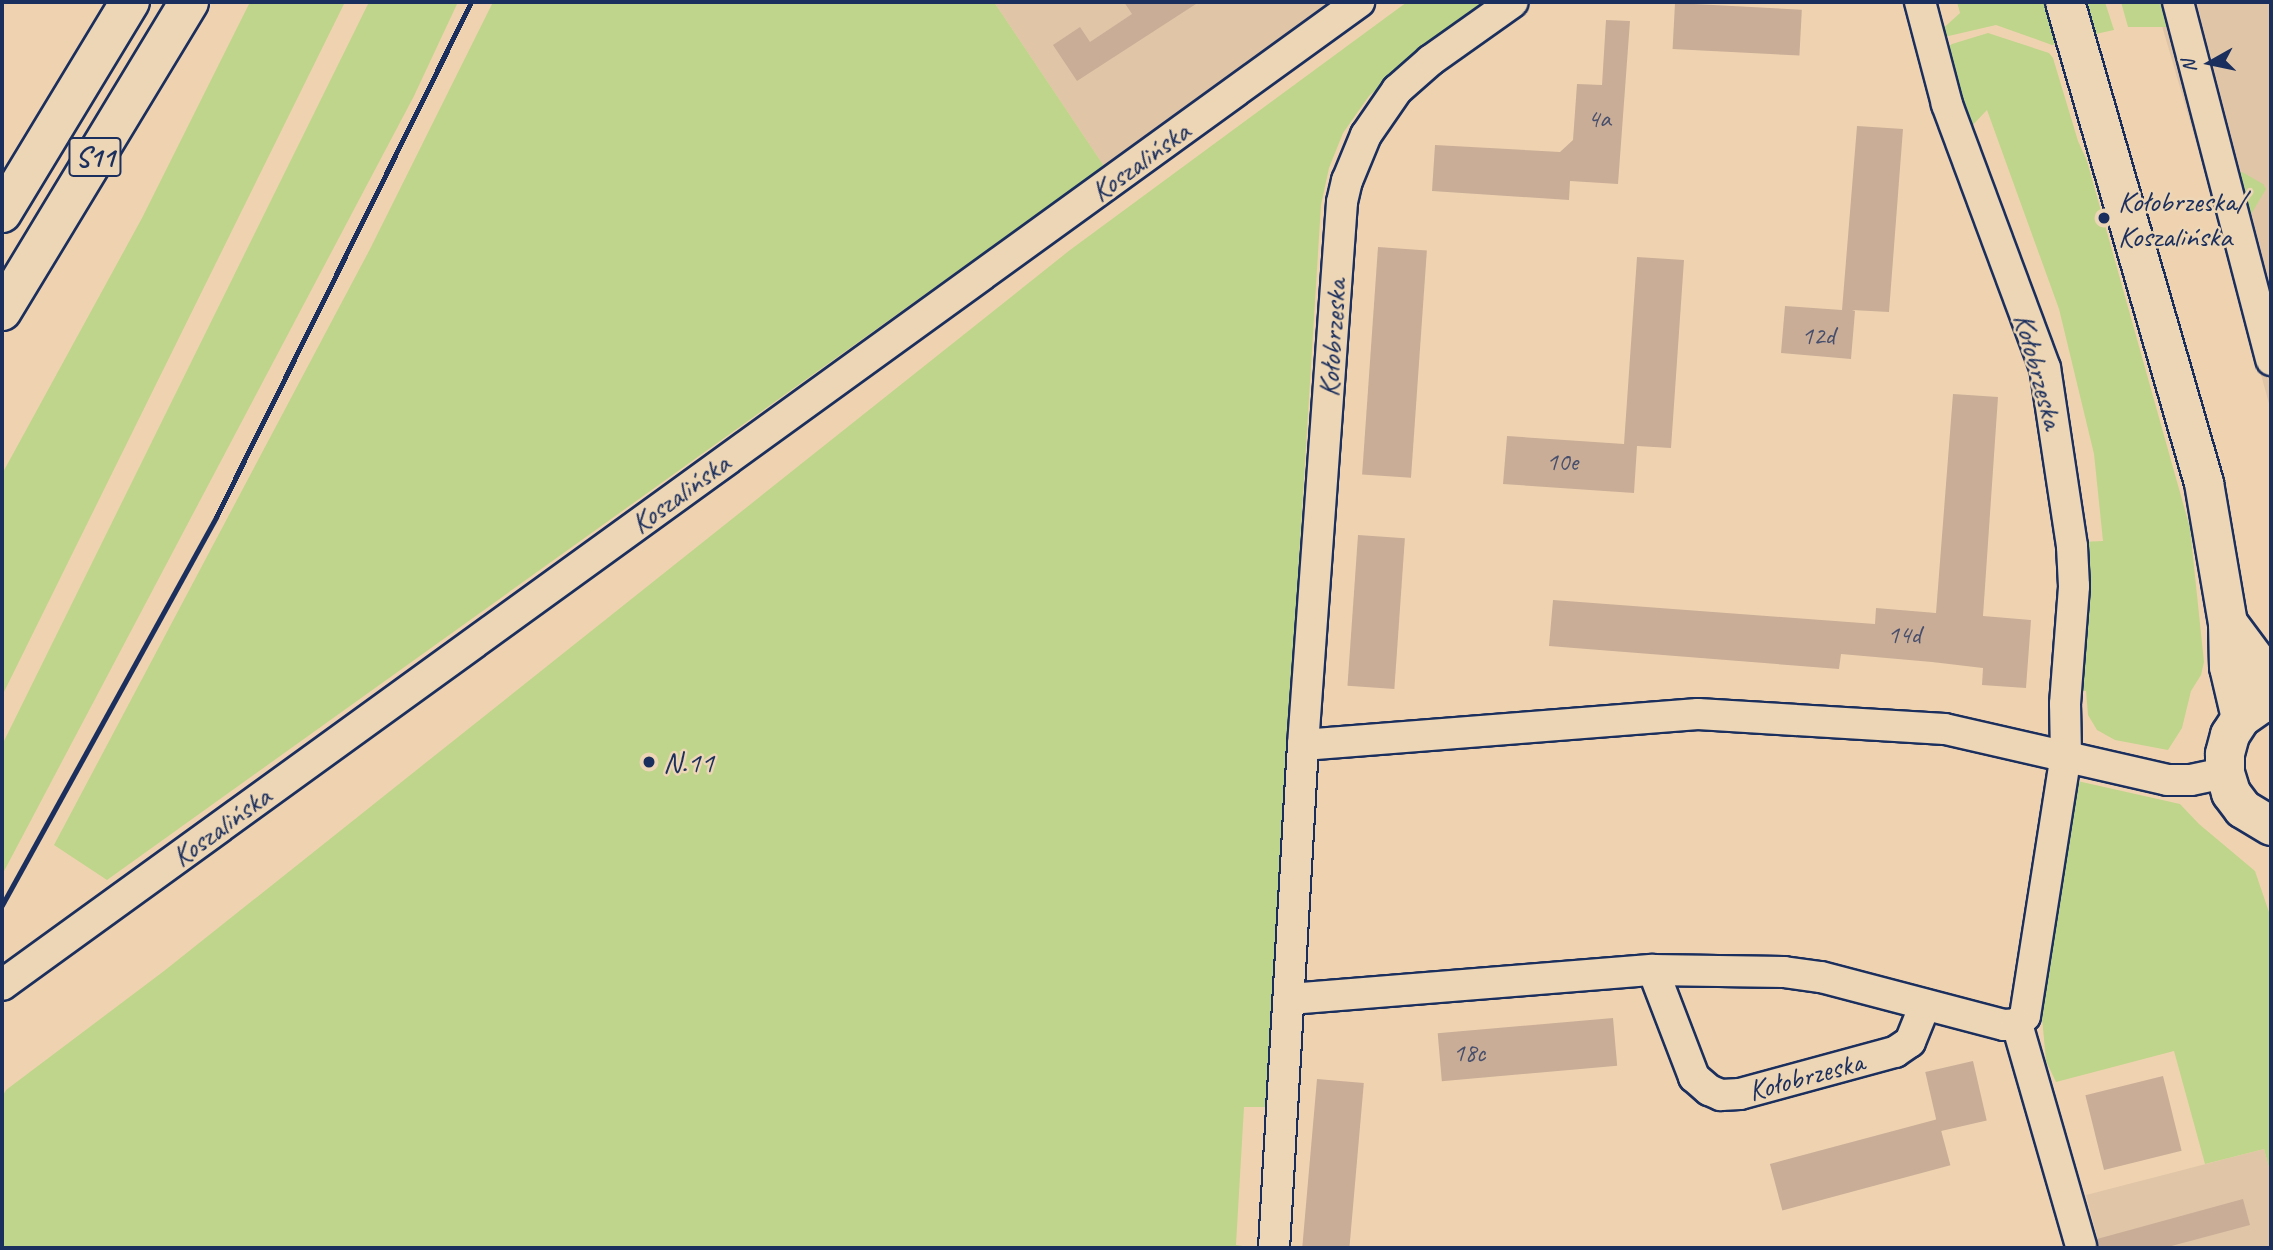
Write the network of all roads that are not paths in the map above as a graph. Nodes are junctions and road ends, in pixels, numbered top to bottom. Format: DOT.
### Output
graph roads {
  1 [pos="130,2"];
  2 [pos="189,2"];
  3 [pos="1359,2"];
  4 [pos="1513,2"];
  5 [pos="1920,2"];
  6 [pos="2064,2"];
  7 [pos="2178,2"];
  8 [pos="2,213"];
  9 [pos="2,312"];
  10 [pos="2271,360"];
  11 [pos="2228,623"];
  12 [pos="2271,681"];
  13 [pos="2256,710"];
  14 [pos="1303,744"];
  15 [pos="2066,755"];
  16 [pos="2225,774"];
  17 [pos="2271,826"];
  18 [pos="1653,970"];
  19 [pos="2,985"];
  20 [pos="1290,999"];
  21 [pos="1925,1005"];
  22 [pos="2017,1024"];
  23 [pos="2081,1246"];
  24 [pos="1274,1248"];
  1 -- 8 [label="main road, S11"];
  2 -- 9 [label="main road, S11"];
  3 -- 19 [label="street, Koszalińska"];
  4 -- 14 [label="street, Kołobrzeska"];
  5 -- 15 [label="street, Kołobrzeska"];
  6 -- 11 [label="main road"];
  7 -- 10 [label="street"];
  11 -- 12 [label="main road"];
  11 -- 13 [label="main road"];
  13 -- 16 [label="main road"];
  14 -- 15 [label="street"];
  14 -- 20 [label="street, Kołobrzeska"];
  15 -- 16 [label="street"];
  15 -- 22 [label="street, Kołobrzeska"];
  16 -- 17 [label="main road"];
  18 -- 20 [label="street"];
  18 -- 21 [label="street"];
  18 -- 21 [label="street, Kołobrzeska"];
  20 -- 24 [label="street, Kołobrzeska"];
  21 -- 22 [label="street"];
  22 -- 23 [label="street"];
}
